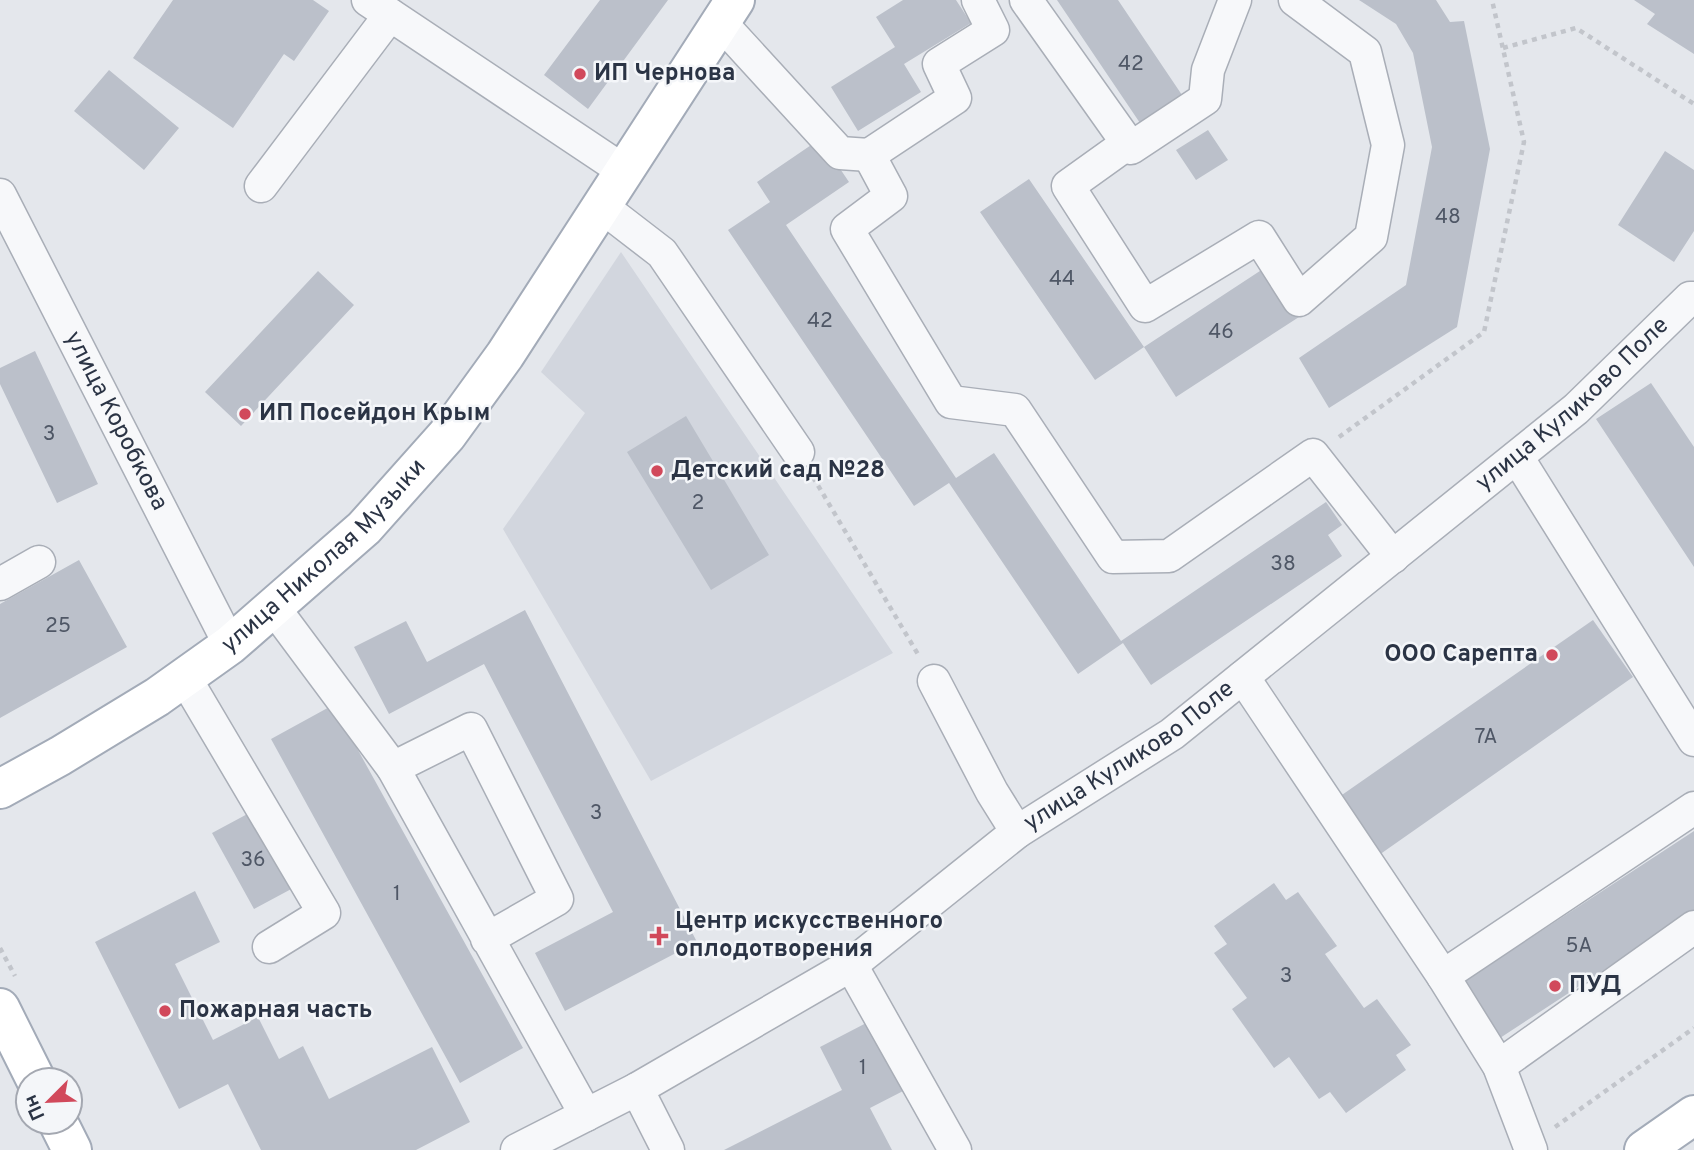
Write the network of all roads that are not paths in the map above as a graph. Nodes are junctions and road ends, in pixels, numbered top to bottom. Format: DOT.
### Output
graph roads {
  1 [pos="978,0"];
  2 [pos="1026,0"];
  3 [pos="1234,0"];
  4 [pos="1294,0"];
  5 [pos="379,7"];
  6 [pos="727,11"];
  7 [pos="1128,144"];
  8 [pos="869,155"];
  9 [pos="624,171"];
  10 [pos="261,186"];
  11 [pos="0,195"];
  12 [pos="601,206"];
  13 [pos="1694,298"];
  14 [pos="798,452"];
  15 [pos="1517,457"];
  16 [pos="1393,557"];
  17 [pos="39,562"];
  18 [pos="0,584"];
  19 [pos="274,608"];
  20 [pos="230,645"];
  21 [pos="1243,677"];
  22 [pos="185,678"];
  23 [pos="934,681"];
  24 [pos="1694,740"];
  25 [pos="393,768"];
  26 [pos="0,789"];
  27 [pos="1694,808"];
  28 [pos="1017,832"];
  29 [pos="1694,927"];
  30 [pos="487,939"];
  31 [pos="268,947"];
  32 [pos="851,965"];
  33 [pos="1443,976"];
  34 [pos="0,1008"];
  35 [pos="29,1066"];
  36 [pos="1499,1066"];
  37 [pos="637,1088"];
  38 [pos="586,1115"];
  39 [pos="1694,1115"];
  40 [pos="1530,1147"];
  41 [pos="517,1150"];
  42 [pos="668,1150"];
  43 [pos="955,1150"];
  44 [pos="1644,1150"];
  1 -- 8 [label="street"];
  2 -- 7 [label="street"];
  3 -- 7 [label="street"];
  4 -- 7 [label="street"];
  5 -- 9 [label="street"];
  5 -- 10 [label="street"];
  6 -- 8 [label="street"];
  6 -- 9 [label="main road, улица Николая Музыки"];
  8 -- 16 [label="street"];
  9 -- 12 [label="main road, улица Николая Музыки"];
  11 -- 20 [label="street, улица Коробкова"];
  12 -- 14 [label="street"];
  12 -- 19 [label="main road, улица Николая Музыки"];
  13 -- 15 [label="street, улица Куликово Поле"];
  15 -- 16 [label="street, улица Куликово Поле"];
  15 -- 24 [label="street"];
  16 -- 21 [label="street, улица Куликово Поле"];
  17 -- 18 [label="street"];
  19 -- 20 [label="main road, улица Николая Музыки"];
  19 -- 25 [label="street"];
  20 -- 22 [label="main road, улица Николая Музыки"];
  21 -- 28 [label="street, улица Куликово Поле"];
  21 -- 33 [label="street"];
  22 -- 26 [label="main road, улица Николая Музыки"];
  22 -- 31 [label="street"];
  23 -- 28 [label="street"];
  25 -- 30 [label="street"];
  25 -- 30 [label="street"];
  27 -- 33 [label="street"];
  28 -- 32 [label="street, улица Куликово Поле"];
  29 -- 36 [label="street"];
  30 -- 38 [label="street"];
  32 -- 37 [label="street, улица Куликово Поле"];
  32 -- 43 [label="street"];
  33 -- 36 [label="street"];
  34 -- 35 [label="main road"];
  36 -- 40 [label="street"];
  37 -- 38 [label="street, улица Куликово Поле"];
  37 -- 42 [label="street"];
  38 -- 41 [label="street, улица Куликово Поле"];
  39 -- 44 [label="main road"];
}
